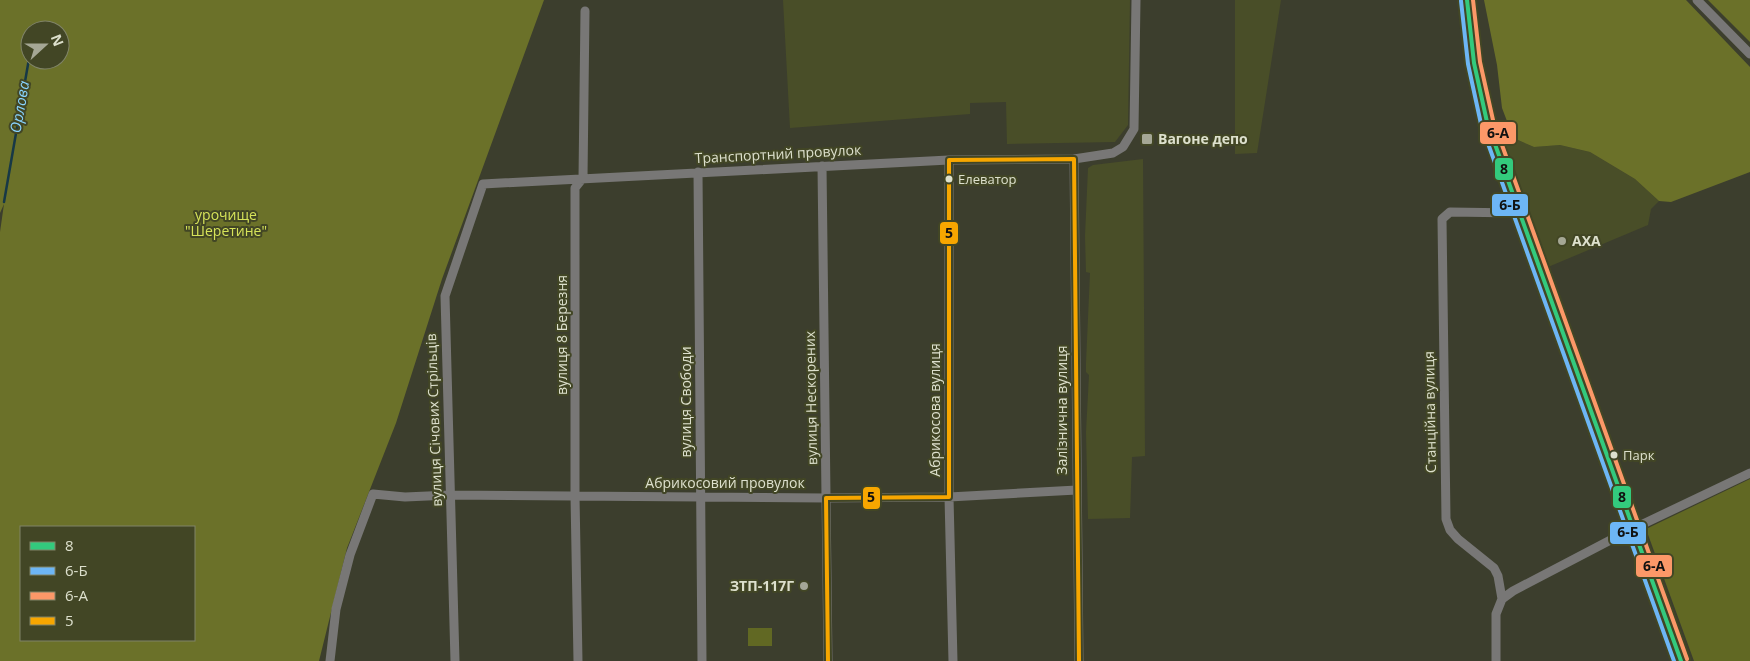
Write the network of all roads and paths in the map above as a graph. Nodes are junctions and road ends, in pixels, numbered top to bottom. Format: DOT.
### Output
graph roads {
  1 [pos="1136,0"];
  2 [pos="1468,0"];
  3 [pos="1697,0"];
  4 [pos="585,11"];
  5 [pos="1750,54"];
  6 [pos="948,160"];
  7 [pos="1074,160"];
  8 [pos="822,166"];
  9 [pos="698,172"];
  10 [pos="583,178"];
  11 [pos="483,184"];
  12 [pos="1518,213"];
  13 [pos="1750,473"];
  14 [pos="1077,490"];
  15 [pos="450,495"];
  16 [pos="575,496"];
  17 [pos="700,496"];
  18 [pos="949,497"];
  19 [pos="826,498"];
  20 [pos="1633,528"];
  21 [pos="1502,599"];
  22 [pos="330,661"];
  23 [pos="454,661"];
  24 [pos="578,661"];
  25 [pos="702,661"];
  26 [pos="828,661"];
  27 [pos="953,661"];
  28 [pos="1079,661"];
  29 [pos="1496,661"];
  30 [pos="1681,661"];
  1 -- 7 [label="street, Транспортний провулок"];
  2 -- 12 [label="main road"];
  3 -- 5 [label="street"];
  4 -- 10 [label="street, вулиця 8 Березня"];
  6 -- 7 [label="street, Транспортний провулок"];
  6 -- 8 [label="street, Транспортний провулок"];
  6 -- 18 [label="street, Абрикосова вулиця"];
  7 -- 14 [label="street, Залізнична вулиця"];
  8 -- 9 [label="street, Транспортний провулок"];
  8 -- 19 [label="street, вулиця Нескорених"];
  9 -- 10 [label="street, Транспортний провулок"];
  9 -- 17 [label="street, вулиця Свободи"];
  10 -- 11 [label="street, Транспортний провулок"];
  10 -- 16 [label="street, вулиця 8 Березня"];
  11 -- 15 [label="street, вулиця Січових Стрільців"];
  12 -- 20 [label="main road"];
  12 -- 21 [label="street, Станційна вулиця"];
  13 -- 20 [label="street"];
  14 -- 18 [label="street, Абрикосовий провулок"];
  14 -- 28 [label="street, Залізнична вулиця"];
  15 -- 16 [label="street, Абрикосовий провулок"];
  15 -- 22 [label="street, Абрикосовий провулок"];
  15 -- 23 [label="street, вулиця Січових Стрільців"];
  16 -- 17 [label="street, Абрикосовий провулок"];
  16 -- 24 [label="street, вулиця 8 Березня"];
  17 -- 19 [label="street, Абрикосовий провулок"];
  17 -- 25 [label="street, вулиця Свободи"];
  18 -- 19 [label="street, Абрикосовий провулок"];
  18 -- 27 [label="street, Абрикосова вулиця"];
  19 -- 26 [label="street, вулиця Нескорених"];
  20 -- 21 [label="street"];
  20 -- 30 [label="main road"];
  21 -- 29 [label="street, Станційна вулиця"];
}
